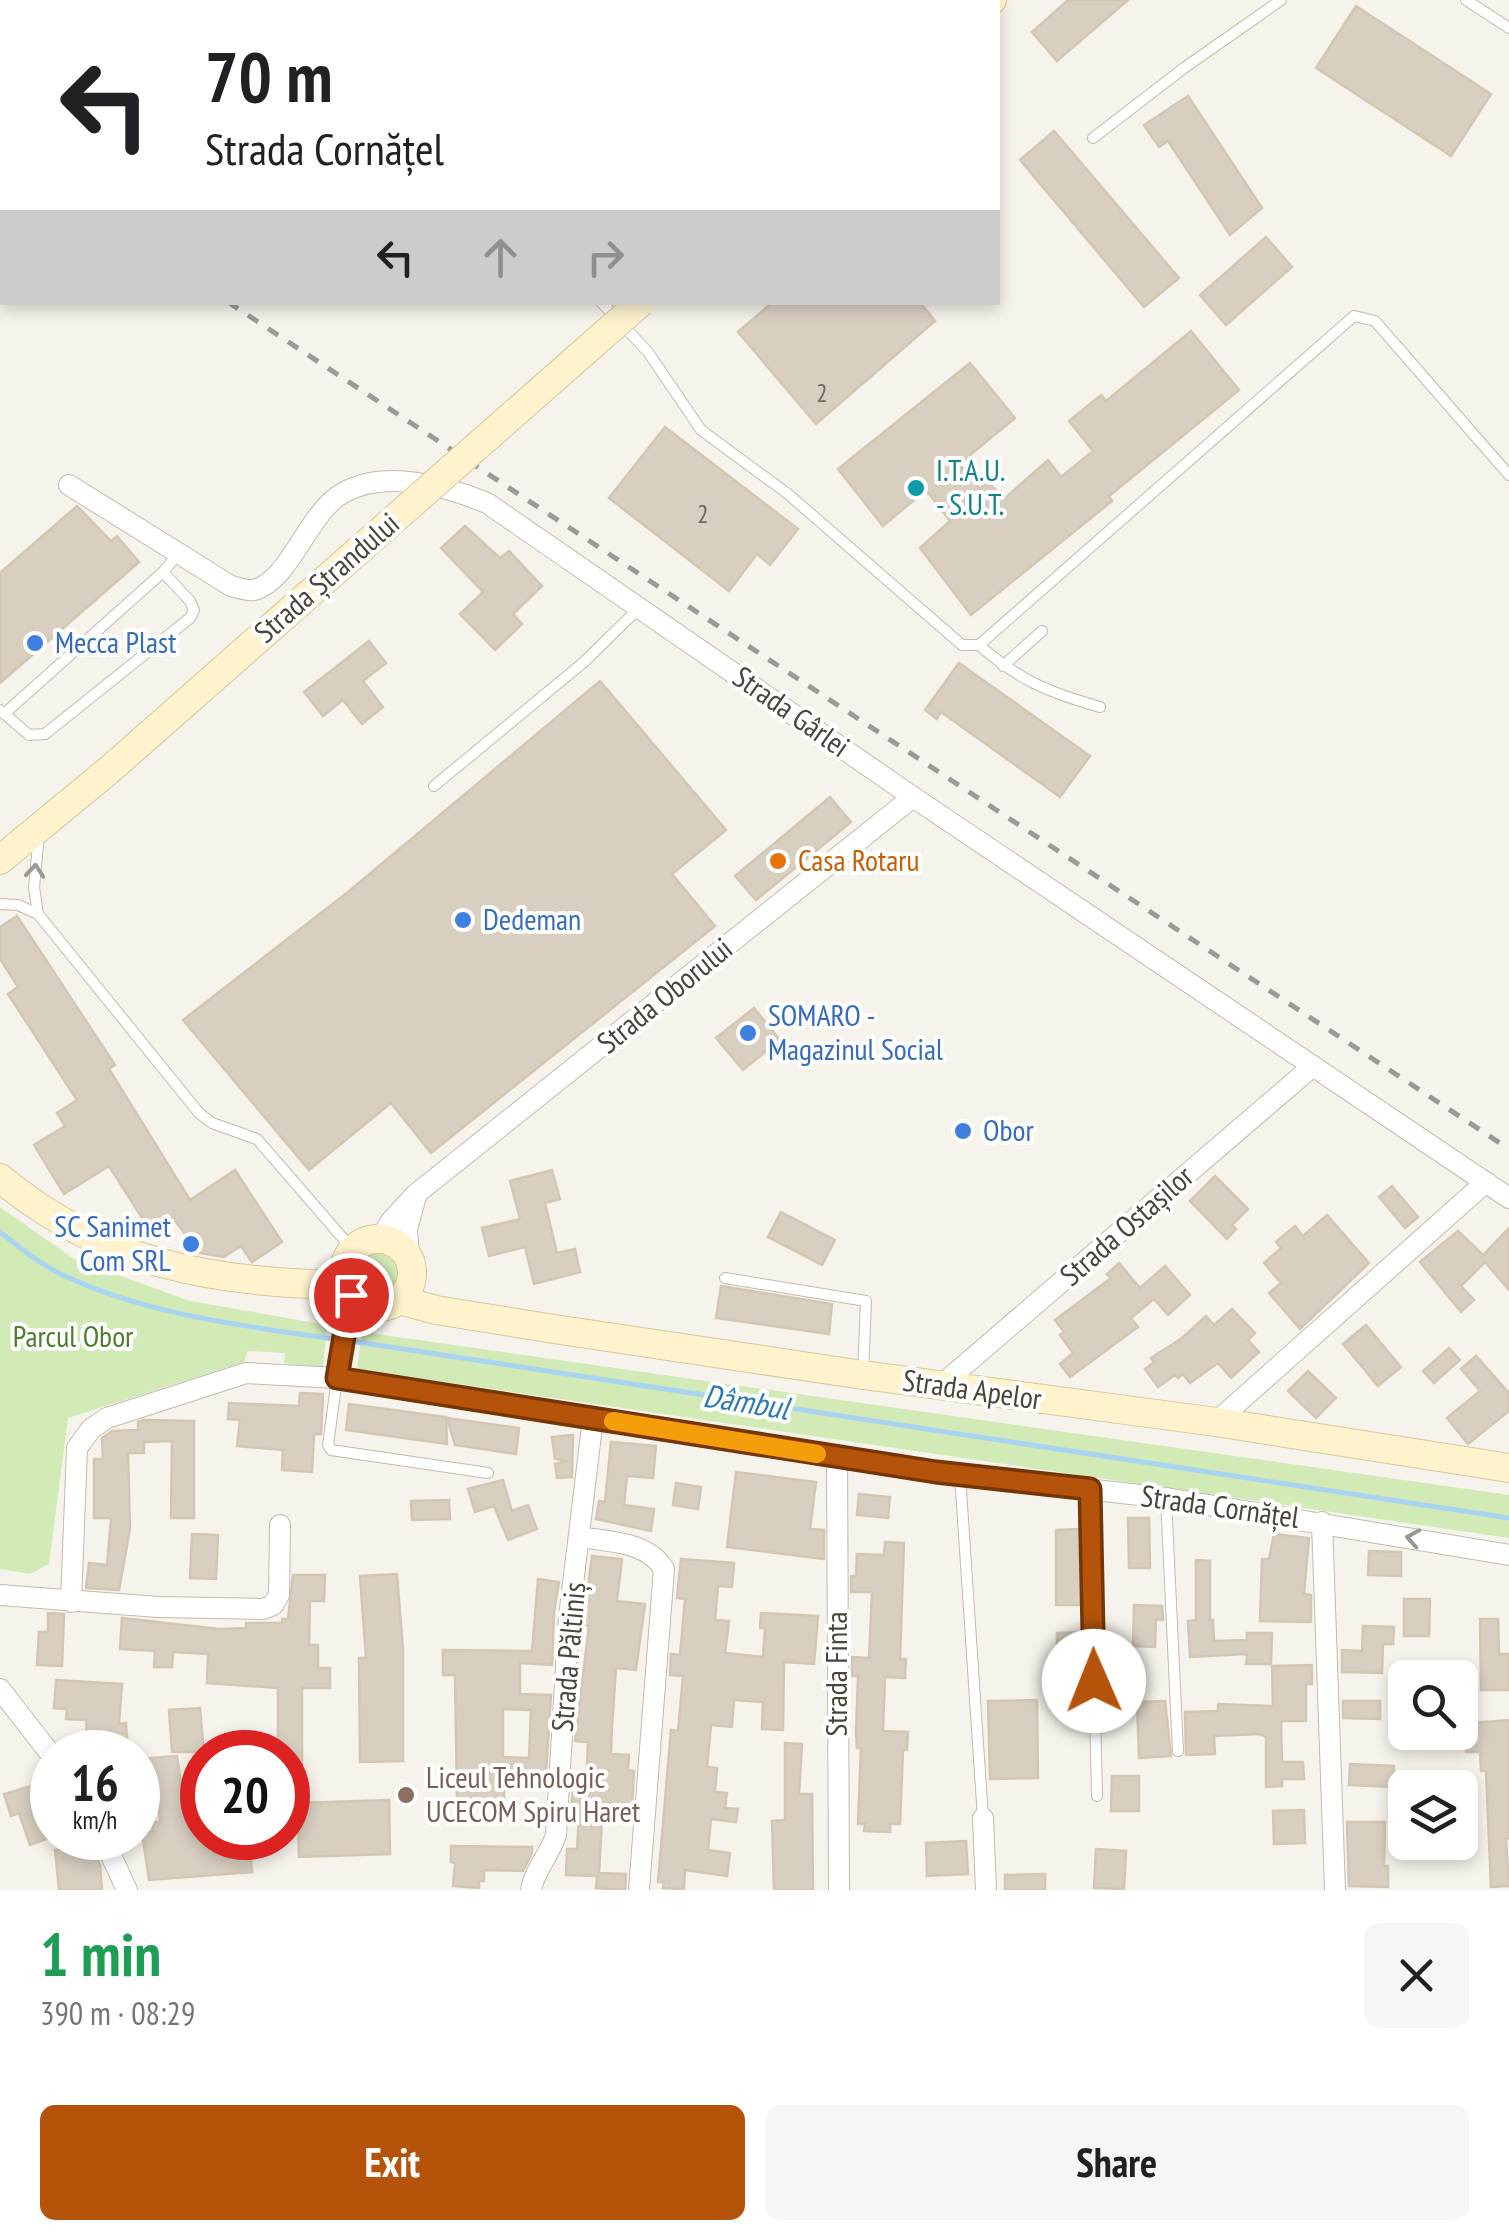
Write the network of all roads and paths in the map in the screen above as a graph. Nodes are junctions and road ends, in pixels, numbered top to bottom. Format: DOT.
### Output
graph roads {
  1 [pos="1281,0"];
  2 [pos="1466,0"];
  3 [pos="1509,28"];
  4 [pos="1093,138"];
  5 [pos="604,305"];
  6 [pos="638,305"];
  7 [pos="1509,474"];
  8 [pos="68,485"];
  9 [pos="179,553"];
  10 [pos="164,572"];
  11 [pos="640,607"];
  12 [pos="1042,631"];
  13 [pos="978,645"];
  14 [pos="1003,666"];
  15 [pos="1100,707"];
  16 [pos="2,712"];
  17 [pos="434,786"];
  18 [pos="913,797"];
  19 [pos="40,828"];
  20 [pos="4,861"];
  21 [pos="0,904"];
  22 [pos="38,914"];
  23 [pos="1313,1066"];
  24 [pos="0,1178"];
  25 [pos="1486,1182"];
  26 [pos="416,1194"];
  27 [pos="1509,1198"];
  28 [pos="380,1239"];
  29 [pos="725,1278"];
  30 [pos="407,1279"];
  31 [pos="348,1283"];
  32 [pos="338,1374"];
  33 [pos="863,1375"];
  34 [pos="940,1386"];
  35 [pos="593,1418"];
  36 [pos="1216,1422"];
  37 [pos="1509,1444"];
  38 [pos="837,1457"];
  39 [pos="1497,1466"];
  40 [pos="488,1472"];
  41 [pos="960,1475"];
  42 [pos="1090,1489"];
  43 [pos="1166,1498"];
  44 [pos="1322,1522"];
  45 [pos="280,1525"];
  46 [pos="580,1537"];
  47 [pos="1509,1555"];
  48 [pos="0,1596"];
  49 [pos="71,1602"];
  50 [pos="0,1688"];
  51 [pos="32,1730"];
  52 [pos="1178,1751"];
  53 [pos="1097,1796"];
  54 [pos="984,1818"];
  55 [pos="113,1860"];
  56 [pos="127,1890"];
  57 [pos="531,1890"];
  58 [pos="639,1890"];
  59 [pos="839,1890"];
  60 [pos="986,1890"];
  61 [pos="1334,1890"];
  1 -- 4 [label="lane"];
  2 -- 3 [label="lane"];
  5 -- 13 [label="lane"];
  6 -- 19 [label="street, Strada Ștrandului, bridge"];
  7 -- 13 [label="lane"];
  8 -- 9 [label="street, Strada Gârlei"];
  9 -- 10 [label="lane"];
  9 -- 11 [label="street, Strada Gârlei"];
  10 -- 16 [label="lane"];
  10 -- 16 [label="lane"];
  11 -- 17 [label="lane"];
  11 -- 18 [label="street, Strada Gârlei"];
  12 -- 14 [label="lane"];
  13 -- 14 [label="lane"];
  14 -- 15 [label="lane"];
  18 -- 23 [label="street, Strada Gârlei"];
  18 -- 26 [label="street, Strada Oborului"];
  19 -- 20 [label="street, Strada Ștrandului"];
  22 -- 19 [label="lane, one-way"];
  21 -- 22 [label="lane"];
  22 -- 31 [label="lane"];
  23 -- 25 [label="street, Strada Gârlei"];
  23 -- 34 [label="street, Strada Ostașilor"];
  24 -- 31 [label="street"];
  25 -- 27 [label="street, Strada Gârlei"];
  25 -- 36 [label="street"];
  26 -- 28 [label="street, Strada Oborului"];
  26 -- 30 [label="street"];
  28 -- 30 [label="street"];
  28 -- 31 [label="street"];
  29 -- 33 [label="lane"];
  30 -- 31 [label="street"];
  30 -- 33 [label="street, Strada Apelor"];
  31 -- 32 [label="street"];
  32 -- 35 [label="street, Strada Cornățel"];
  32 -- 40 [label="lane"];
  32 -- 49 [label="street, Strada Cornățel"];
  33 -- 34 [label="street, Strada Apelor"];
  34 -- 36 [label="street, Strada Apelor"];
  35 -- 38 [label="street, Strada Cornățel"];
  35 -- 46 [label="street, Strada Păltiniș"];
  36 -- 39 [label="street, Strada Apelor"];
  37 -- 39 [label="street"];
  38 -- 41 [label="street, Strada Cornățel"];
  38 -- 59 [label="street, Strada Finta"];
  41 -- 42 [label="street, Strada Cornățel"];
  41 -- 54 [label="lane"];
  42 -- 43 [label="street, Strada Cornățel"];
  42 -- 53 [label="lane"];
  43 -- 44 [label="street, Strada Cornățel"];
  43 -- 52 [label="lane"];
  47 -- 44 [label="street, Strada Cornățel, one-way"];
  44 -- 61 [label="street"];
  45 -- 49 [label="street"];
  46 -- 57 [label="street, Strada Păltiniș"];
  46 -- 58 [label="street"];
  48 -- 49 [label="street"];
  50 -- 51 [label="street"];
  54 -- 60 [label="street"];
  55 -- 56 [label="street"];
}
